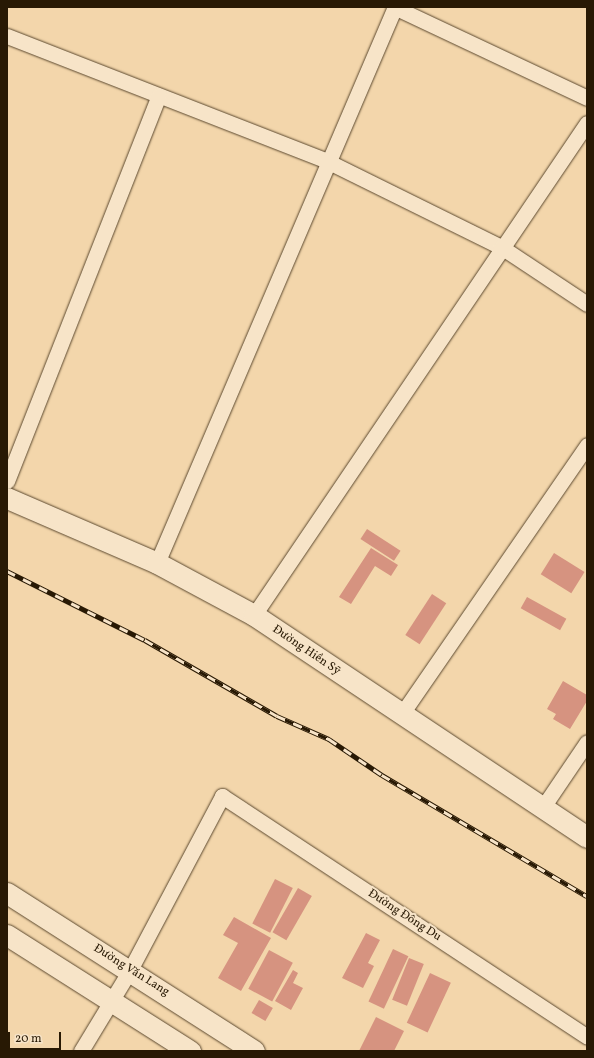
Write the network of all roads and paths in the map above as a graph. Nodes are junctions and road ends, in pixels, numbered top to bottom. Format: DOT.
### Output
graph roads {
  1 [pos="395,7"];
  2 [pos="7,36"];
  3 [pos="159,96"];
  4 [pos="587,98"];
  5 [pos="587,123"];
  6 [pos="326,161"];
  7 [pos="501,247"];
  8 [pos="587,304"];
  9 [pos="587,445"];
  10 [pos="7,481"];
  11 [pos="7,498"];
  12 [pos="157,563"];
  13 [pos="254,615"];
  14 [pos="401,715"];
  15 [pos="587,742"];
  16 [pos="543,807"];
  17 [pos="587,837"];
  18 [pos="7,894"];
  19 [pos="7,935"];
  20 [pos="130,970"];
  21 [pos="110,999"];
  22 [pos="587,1037"];
  23 [pos="81,1051"];
  24 [pos="190,1051"];
  25 [pos="254,1051"];
  1 -- 4 [label="street"];
  1 -- 6 [label="street"];
  2 -- 3 [label="street"];
  3 -- 6 [label="street"];
  3 -- 10 [label="street"];
  5 -- 7 [label="street"];
  6 -- 7 [label="street"];
  6 -- 12 [label="street"];
  7 -- 8 [label="street"];
  7 -- 13 [label="street"];
  9 -- 14 [label="street"];
  11 -- 12 [label="street, Đường Hiền Sỹ"];
  12 -- 13 [label="street, Đường Hiền Sỹ"];
  13 -- 14 [label="street, Đường Hiền Sỹ"];
  14 -- 16 [label="street, Đường Hiền Sỹ"];
  15 -- 16 [label="street"];
  16 -- 17 [label="street, Đường Hiền Sỹ"];
  18 -- 20 [label="street, Đường Văn Lang"];
  19 -- 21 [label="street"];
  20 -- 21 [label="street"];
  20 -- 22 [label="street, Đường Đông Du"];
  20 -- 25 [label="street, Đường Văn Lang"];
  21 -- 23 [label="street"];
  21 -- 24 [label="street"];
}
